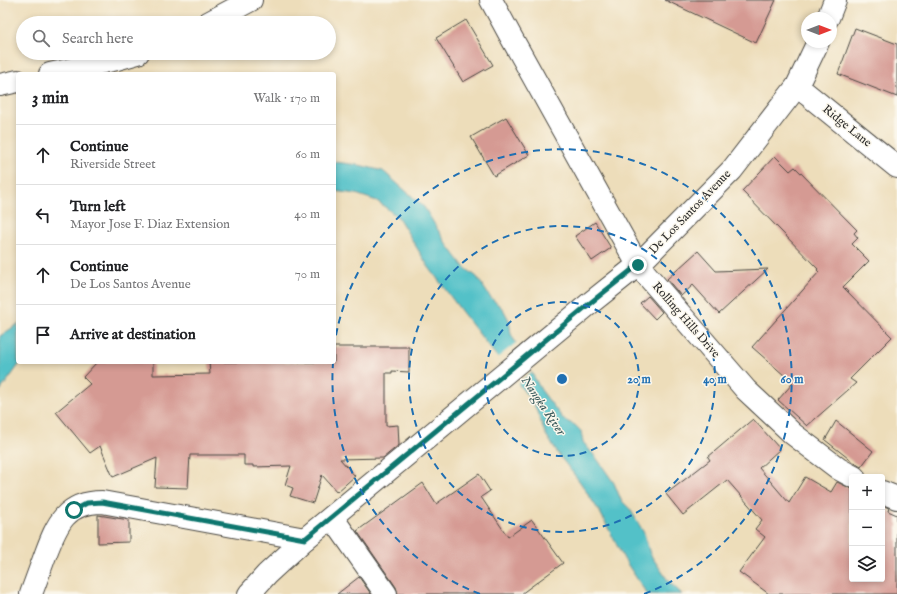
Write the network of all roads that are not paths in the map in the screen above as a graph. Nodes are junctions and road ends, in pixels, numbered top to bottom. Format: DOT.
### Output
graph roads {
  1 [pos="492,0"];
  2 [pos="835,0"];
  3 [pos="250,1"];
  4 [pos="830,12"];
  5 [pos="221,16"];
  6 [pos="815,48"];
  7 [pos="113,60"];
  8 [pos="59,72"];
  9 [pos="16,81"];
  10 [pos="0,85"];
  11 [pos="797,86"];
  12 [pos="897,167"];
  13 [pos="638,265"];
  14 [pos="849,474"];
  15 [pos="885,493"];
  16 [pos="897,498"];
  17 [pos="332,516"];
  18 [pos="305,539"];
  19 [pos="31,594"];
  20 [pos="249,594"];
  21 [pos="386,594"];
  1 -- 13 [label="street, Rolling Hills Drive"];
  2 -- 4 [label="street"];
  3 -- 5 [label="street"];
  6 -- 11 [label="street, De Los Santos Avenue"];
  7 -- 8 [label="street"];
  9 -- 10 [label="street"];
  11 -- 12 [label="street, Ridge Lane"];
  11 -- 13 [label="street, De Los Santos Avenue"];
  13 -- 14 [label="street, Rolling Hills Drive"];
  13 -- 17 [label="street, De Los Santos Avenue"];
  15 -- 16 [label="street"];
  17 -- 18 [label="street, De Los Santos Avenue"];
  17 -- 21 [label="street"];
  18 -- 19 [label="street"];
  18 -- 20 [label="street, De Los Santos Avenue"];
}
